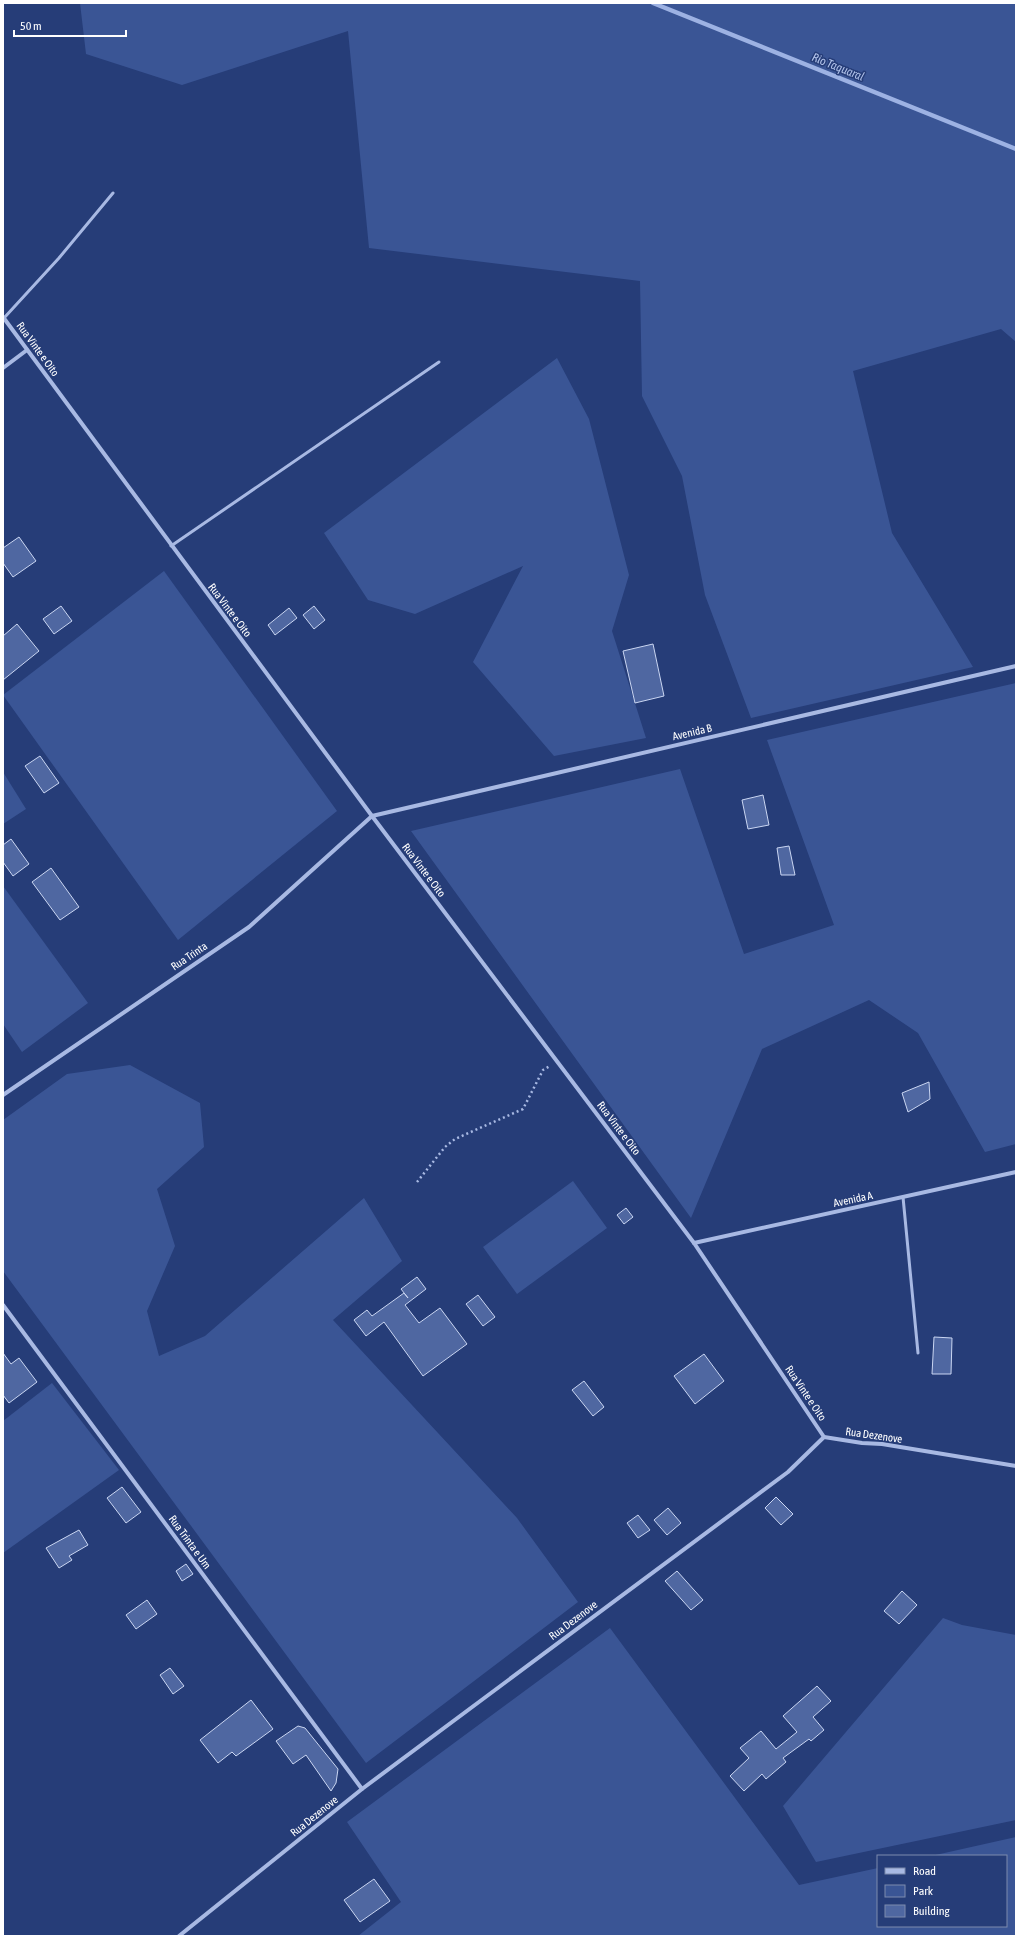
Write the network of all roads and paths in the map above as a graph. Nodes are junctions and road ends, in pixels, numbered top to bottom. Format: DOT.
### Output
graph roads {
  1 [pos="113,193"];
  2 [pos="3,318"];
  3 [pos="27,350"];
  4 [pos="439,362"];
  5 [pos="3,368"];
  6 [pos="171,546"];
  7 [pos="1016,666"];
  8 [pos="372,816"];
  9 [pos="557,1062"];
  10 [pos="3,1095"];
  11 [pos="1016,1172"];
  12 [pos="417,1182"];
  13 [pos="903,1197"];
  14 [pos="694,1243"];
  15 [pos="3,1305"];
  16 [pos="918,1353"];
  17 [pos="824,1437"];
  18 [pos="1016,1466"];
  19 [pos="362,1789"];
  20 [pos="179,1936"];
  1 -- 2 [label="lane"];
  2 -- 3 [label="street, Rua Vinte e Oito"];
  3 -- 5 [label="street"];
  3 -- 6 [label="street, Rua Vinte e Oito"];
  4 -- 6 [label="lane"];
  6 -- 8 [label="street, Rua Vinte e Oito"];
  7 -- 8 [label="street, Avenida B"];
  8 -- 9 [label="street, Rua Vinte e Oito"];
  8 -- 10 [label="street, Rua Trinta"];
  9 -- 12 [label="path"];
  9 -- 14 [label="street, Rua Vinte e Oito"];
  11 -- 13 [label="street, Avenida A"];
  13 -- 14 [label="street, Avenida A"];
  13 -- 16 [label="lane"];
  14 -- 17 [label="street, Rua Vinte e Oito"];
  15 -- 19 [label="street, Rua Trinta e Um"];
  17 -- 18 [label="street, Rua Dezenove"];
  17 -- 19 [label="street, Rua Dezenove"];
  19 -- 20 [label="street, Rua Dezenove"];
}
